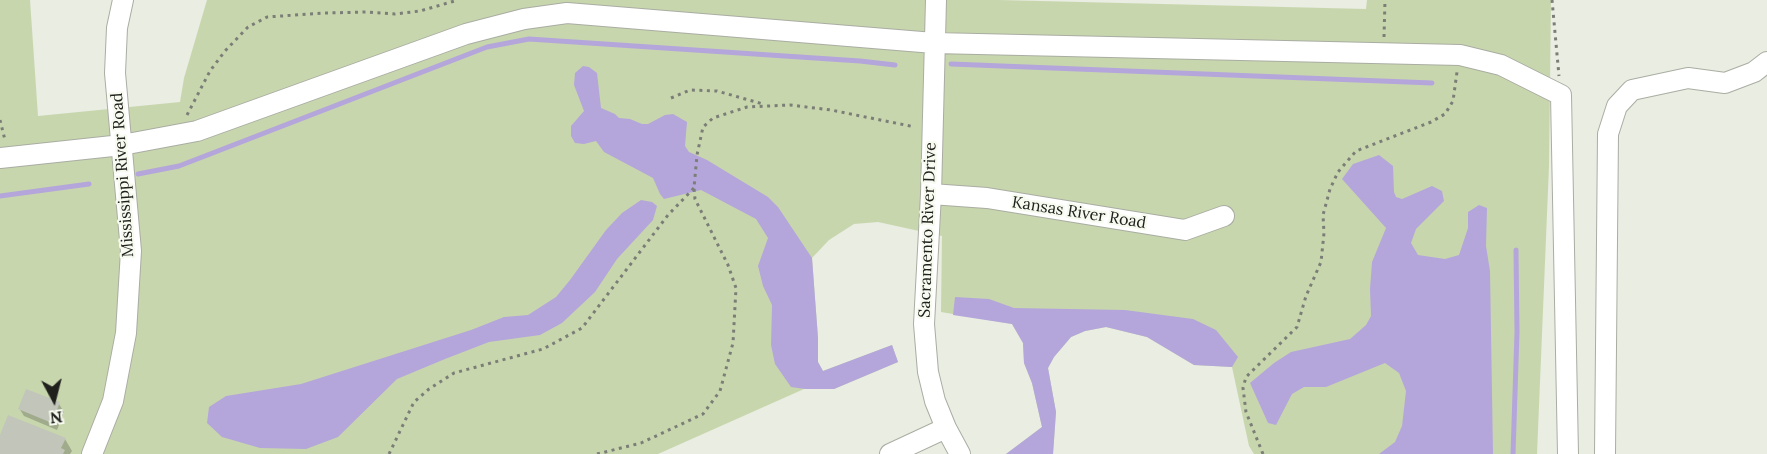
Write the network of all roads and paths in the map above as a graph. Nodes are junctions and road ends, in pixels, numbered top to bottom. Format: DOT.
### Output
graph roads {
  1 [pos="123,0"];
  2 [pos="458,0"];
  3 [pos="936,0"];
  4 [pos="1385,0"];
  5 [pos="1552,0"];
  6 [pos="934,43"];
  7 [pos="1382,54"];
  8 [pos="1460,55"];
  9 [pos="1767,62"];
  10 [pos="1561,95"];
  11 [pos="671,98"];
  12 [pos="768,106"];
  13 [pos="932,131"];
  14 [pos="176,134"];
  15 [pos="122,145"];
  16 [pos="0,158"];
  17 [pos="694,188"];
  18 [pos="931,194"];
  19 [pos="1224,216"];
  20 [pos="946,428"];
  21 [pos="92,454"];
  22 [pos="389,454"];
  23 [pos="597,454"];
  24 [pos="890,454"];
  25 [pos="960,454"];
  26 [pos="1263,454"];
  27 [pos="1568,454"];
  28 [pos="1605,454"];
  1 -- 15 [label="street, Mississippi River Road"];
  2 -- 14 [label="path"];
  3 -- 6 [label="street, Sacramento River Drive"];
  4 -- 7 [label="path"];
  5 -- 10 [label="path"];
  6 -- 7 [label="street"];
  6 -- 13 [label="street, Sacramento River Drive"];
  6 -- 14 [label="street"];
  7 -- 8 [label="street"];
  8 -- 10 [label="street"];
  8 -- 26 [label="path"];
  9 -- 28 [label="street"];
  10 -- 27 [label="street"];
  11 -- 12 [label="path"];
  12 -- 13 [label="path"];
  12 -- 17 [label="path"];
  13 -- 18 [label="street, Sacramento River Drive"];
  14 -- 15 [label="street"];
  15 -- 16 [label="street"];
  15 -- 21 [label="street, Mississippi River Road"];
  17 -- 22 [label="path"];
  17 -- 23 [label="path"];
  18 -- 19 [label="street, Kansas River Road"];
  18 -- 20 [label="street, Sacramento River Drive"];
  20 -- 24 [label="street"];
  20 -- 25 [label="street, Sacramento River Drive"];
}
